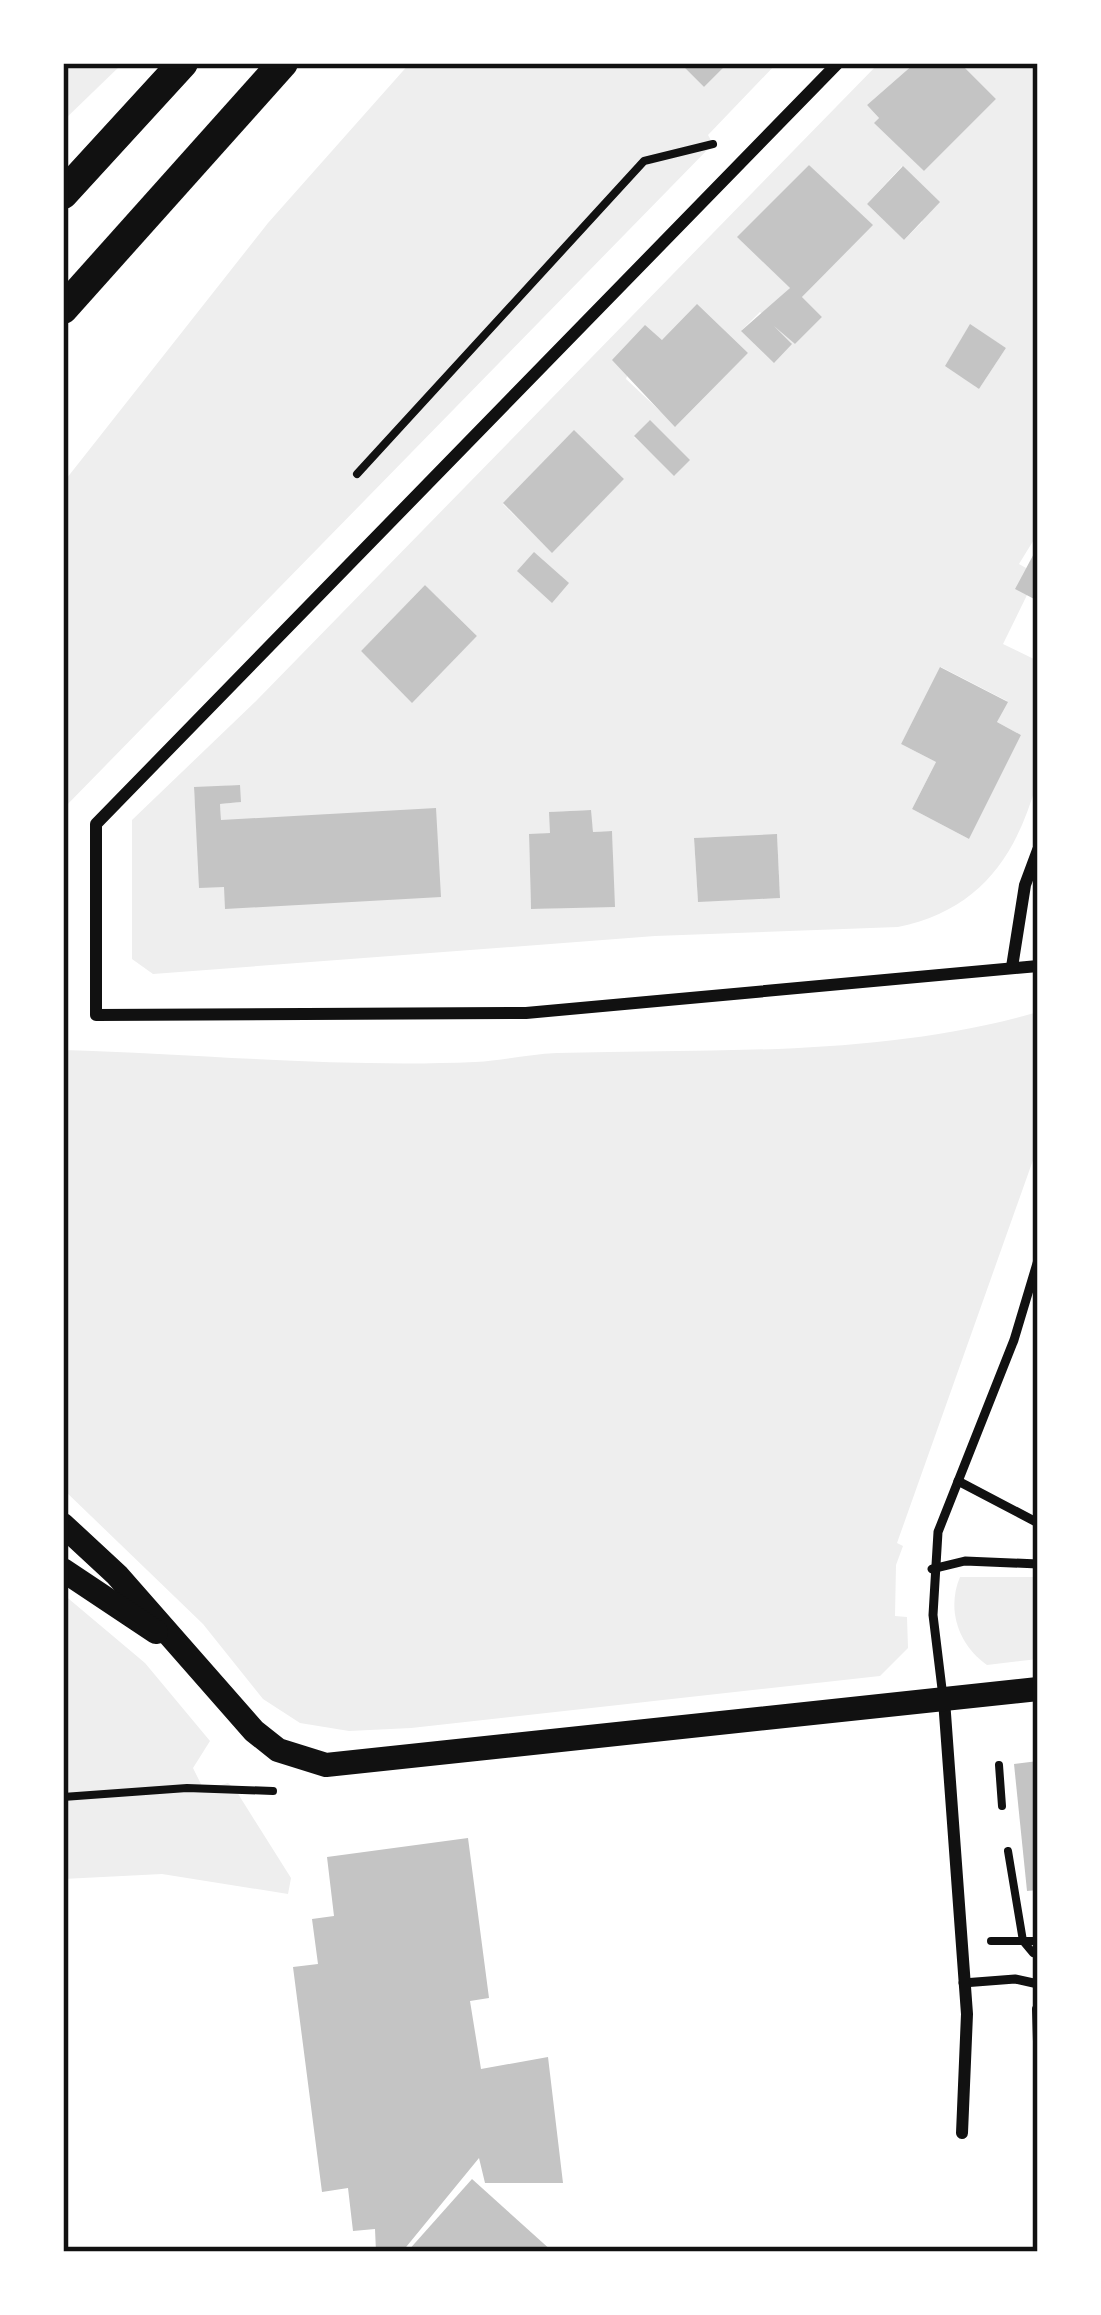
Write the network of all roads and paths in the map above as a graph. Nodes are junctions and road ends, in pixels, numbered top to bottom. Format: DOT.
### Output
graph roads {
  1 [pos="183,63"];
  2 [pos="283,63"];
  3 [pos="838,63"];
  4 [pos="713,143"];
  5 [pos="63,194"];
  6 [pos="63,309"];
  7 [pos="358,474"];
  8 [pos="1038,850"];
  9 [pos="1038,966"];
  10 [pos="1012,967"];
  11 [pos="1038,1259"];
  12 [pos="958,1481"];
  13 [pos="1038,1523"];
  14 [pos="63,1525"];
  15 [pos="1038,1564"];
  16 [pos="932,1568"];
  17 [pos="63,1570"];
  18 [pos="176,1646"];
  19 [pos="1038,1689"];
  20 [pos="944,1700"];
  21 [pos="999,1766"];
  22 [pos="1002,1806"];
  23 [pos="1008,1851"];
  24 [pos="960,1941"];
  25 [pos="1024,1941"];
  26 [pos="1038,1941"];
  27 [pos="1037,1958"];
  28 [pos="963,1983"];
  29 [pos="1038,1984"];
  30 [pos="1036,2002"];
  31 [pos="1038,2074"];
  32 [pos="962,2133"];
  1 -- 5 [label="main road"];
  2 -- 6 [label="main road"];
  3 -- 10 [label="street"];
  4 -- 7 [label="path"];
  8 -- 10 [label="street"];
  9 -- 10 [label="street"];
  11 -- 12 [label="lane"];
  12 -- 13 [label="lane"];
  12 -- 16 [label="lane"];
  14 -- 18 [label="main road"];
  15 -- 16 [label="lane"];
  16 -- 20 [label="lane"];
  17 -- 18 [label="main road"];
  18 -- 20 [label="main road"];
  19 -- 20 [label="main road"];
  20 -- 24 [label="street"];
  21 -- 22 [label="path"];
  23 -- 25 [label="path"];
  24 -- 25 [label="path"];
  24 -- 28 [label="street"];
  25 -- 26 [label="path"];
  25 -- 27 [label="path"];
  28 -- 29 [label="lane"];
  28 -- 32 [label="street"];
  30 -- 31 [label="path"];
}
